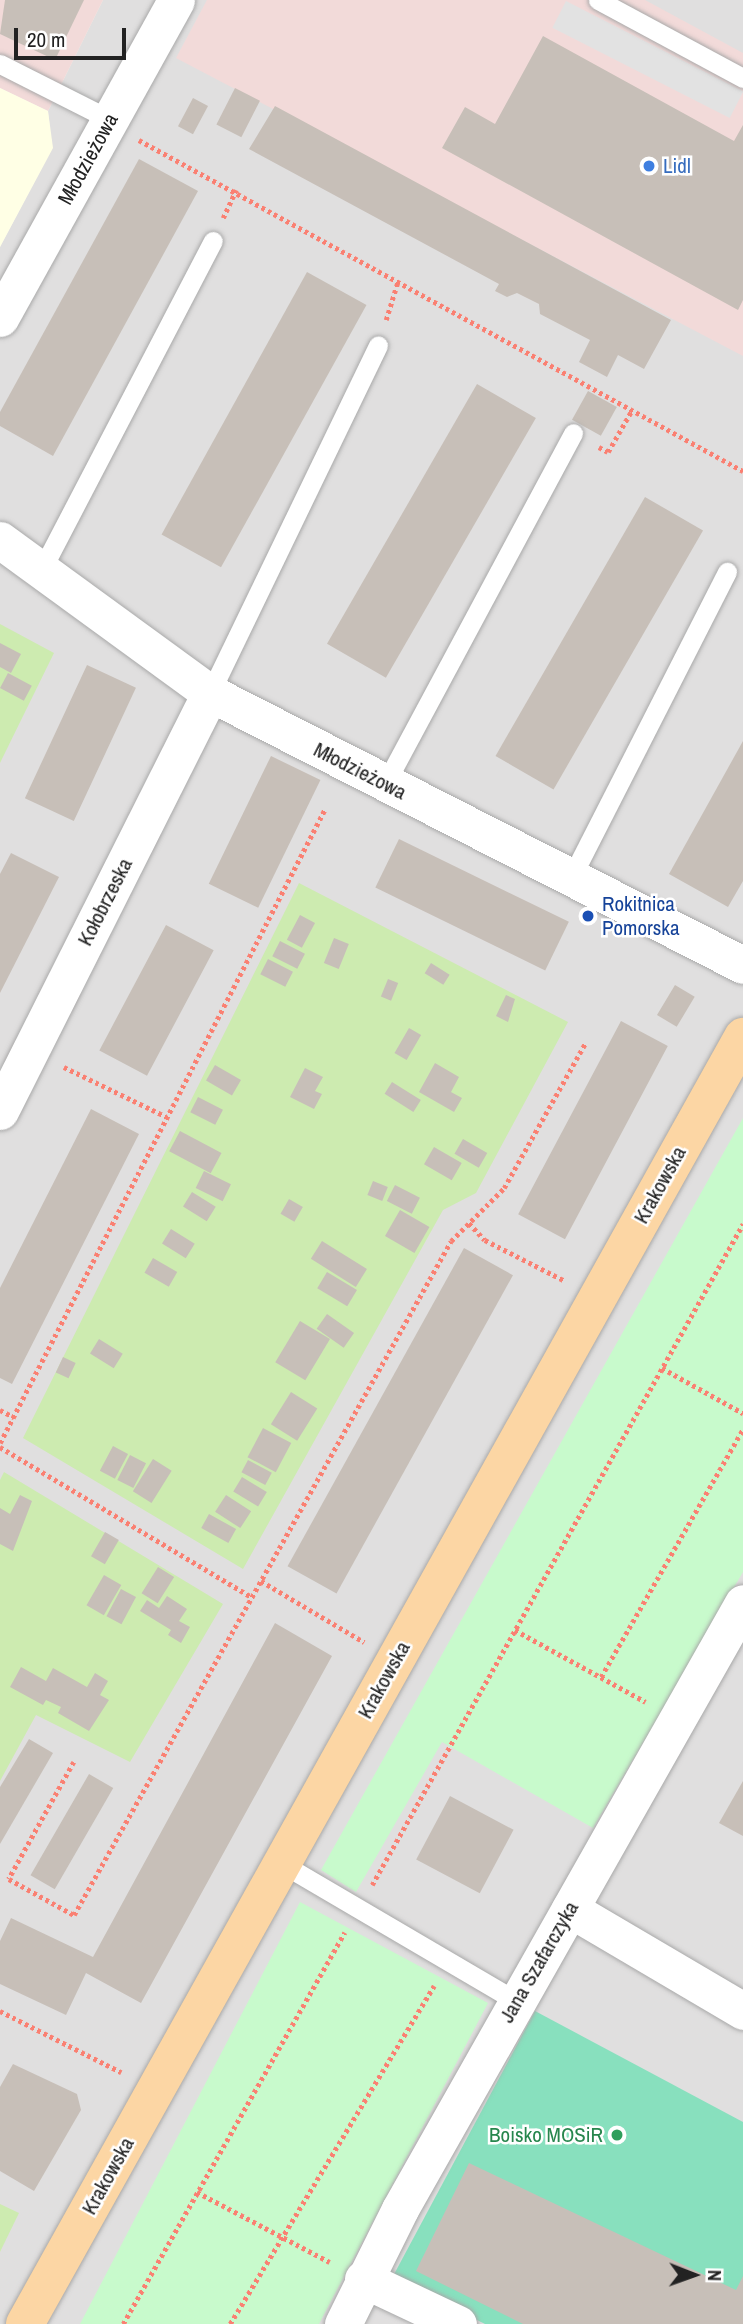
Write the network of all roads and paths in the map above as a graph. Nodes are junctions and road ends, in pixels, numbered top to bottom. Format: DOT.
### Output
graph roads {
  1 [pos="176,0"];
  2 [pos="598,0"];
  3 [pos="0,64"];
  4 [pos="743,78"];
  5 [pos="118,127"];
  6 [pos="213,240"];
  7 [pos="398,281"];
  8 [pos="0,317"];
  9 [pos="378,345"];
  10 [pos="632,410"];
  11 [pos="572,433"];
  12 [pos="743,471"];
  13 [pos="0,540"];
  14 [pos="41,571"];
  15 [pos="727,572"];
  16 [pos="211,693"];
  17 [pos="385,784"];
  18 [pos="325,809"];
  19 [pos="570,880"];
  20 [pos="743,965"];
  21 [pos="743,1037"];
  22 [pos="586,1042"];
  23 [pos="30,1050"];
  24 [pos="0,1111"];
  25 [pos="167,1117"];
  26 [pos="469,1223"];
  27 [pos="743,1224"];
  28 [pos="596,1298"];
  29 [pos="662,1368"];
  30 [pos="0,1410"];
  31 [pos="743,1413"];
  32 [pos="14,1417"];
  33 [pos="743,1429"];
  34 [pos="0,1445"];
  35 [pos="261,1581"];
  36 [pos="252,1597"];
  37 [pos="743,1603"];
  38 [pos="515,1630"];
  39 [pos="396,1660"];
  40 [pos="601,1677"];
  41 [pos="678,1720"];
  42 [pos="74,1762"];
  43 [pos="281,1863"];
  44 [pos="358,1909"];
  45 [pos="570,1909"];
  46 [pos="448,1963"];
  47 [pos="516,2001"];
  48 [pos="0,2011"];
  49 [pos="743,2011"];
  50 [pos="156,2090"];
  51 [pos="197,2192"];
  52 [pos="282,2238"];
  53 [pos="363,2279"];
  54 [pos="25,2324"];
  55 [pos="123,2324"];
  56 [pos="230,2324"];
  57 [pos="343,2324"];
  58 [pos="458,2324"];
  1 -- 5 [label="street, Młodzieżowa"];
  2 -- 4 [label="lane"];
  3 -- 5 [label="lane"];
  5 -- 7 [label="path"];
  5 -- 8 [label="street, Młodzieżowa"];
  6 -- 14 [label="lane"];
  7 -- 9 [label="path"];
  7 -- 10 [label="path"];
  9 -- 16 [label="lane"];
  10 -- 11 [label="path"];
  10 -- 12 [label="path"];
  11 -- 17 [label="lane"];
  13 -- 14 [label="street, Młodzieżowa"];
  14 -- 16 [label="street, Młodzieżowa"];
  15 -- 19 [label="lane"];
  16 -- 17 [label="street, Młodzieżowa"];
  16 -- 23 [label="street, Kołobrzeska"];
  17 -- 19 [label="street, Młodzieżowa"];
  18 -- 25 [label="path"];
  19 -- 20 [label="street, Młodzieżowa"];
  21 -- 28 [label="main road, Krakowska"];
  22 -- 26 [label="path"];
  23 -- 24 [label="street, Kołobrzeska"];
  23 -- 25 [label="path"];
  25 -- 32 [label="path"];
  26 -- 28 [label="path"];
  26 -- 35 [label="path"];
  27 -- 29 [label="path"];
  28 -- 39 [label="main road, Krakowska"];
  29 -- 31 [label="path"];
  29 -- 38 [label="path"];
  30 -- 32 [label="path"];
  32 -- 34 [label="path"];
  33 -- 40 [label="path"];
  34 -- 36 [label="path"];
  35 -- 36 [label="path"];
  35 -- 39 [label="path"];
  36 -- 42 [label="path"];
  37 -- 41 [label="street, Jana Szafarczyka"];
  38 -- 40 [label="path"];
  38 -- 44 [label="path"];
  39 -- 43 [label="main road, Krakowska"];
  40 -- 41 [label="path"];
  41 -- 45 [label="street, Jana Szafarczyka"];
  43 -- 44 [label="lane"];
  43 -- 50 [label="main road, Krakowska"];
  44 -- 46 [label="lane"];
  44 -- 51 [label="path"];
  45 -- 47 [label="street, Jana Szafarczyka"];
  45 -- 49 [label="street"];
  46 -- 47 [label="lane"];
  46 -- 52 [label="path"];
  47 -- 53 [label="street, Jana Szafarczyka"];
  48 -- 50 [label="path"];
  50 -- 54 [label="main road, Krakowska"];
  51 -- 52 [label="path"];
  51 -- 55 [label="path"];
  52 -- 53 [label="path"];
  52 -- 56 [label="path"];
  53 -- 57 [label="street, Jana Szafarczyka"];
  53 -- 58 [label="street"];
}
